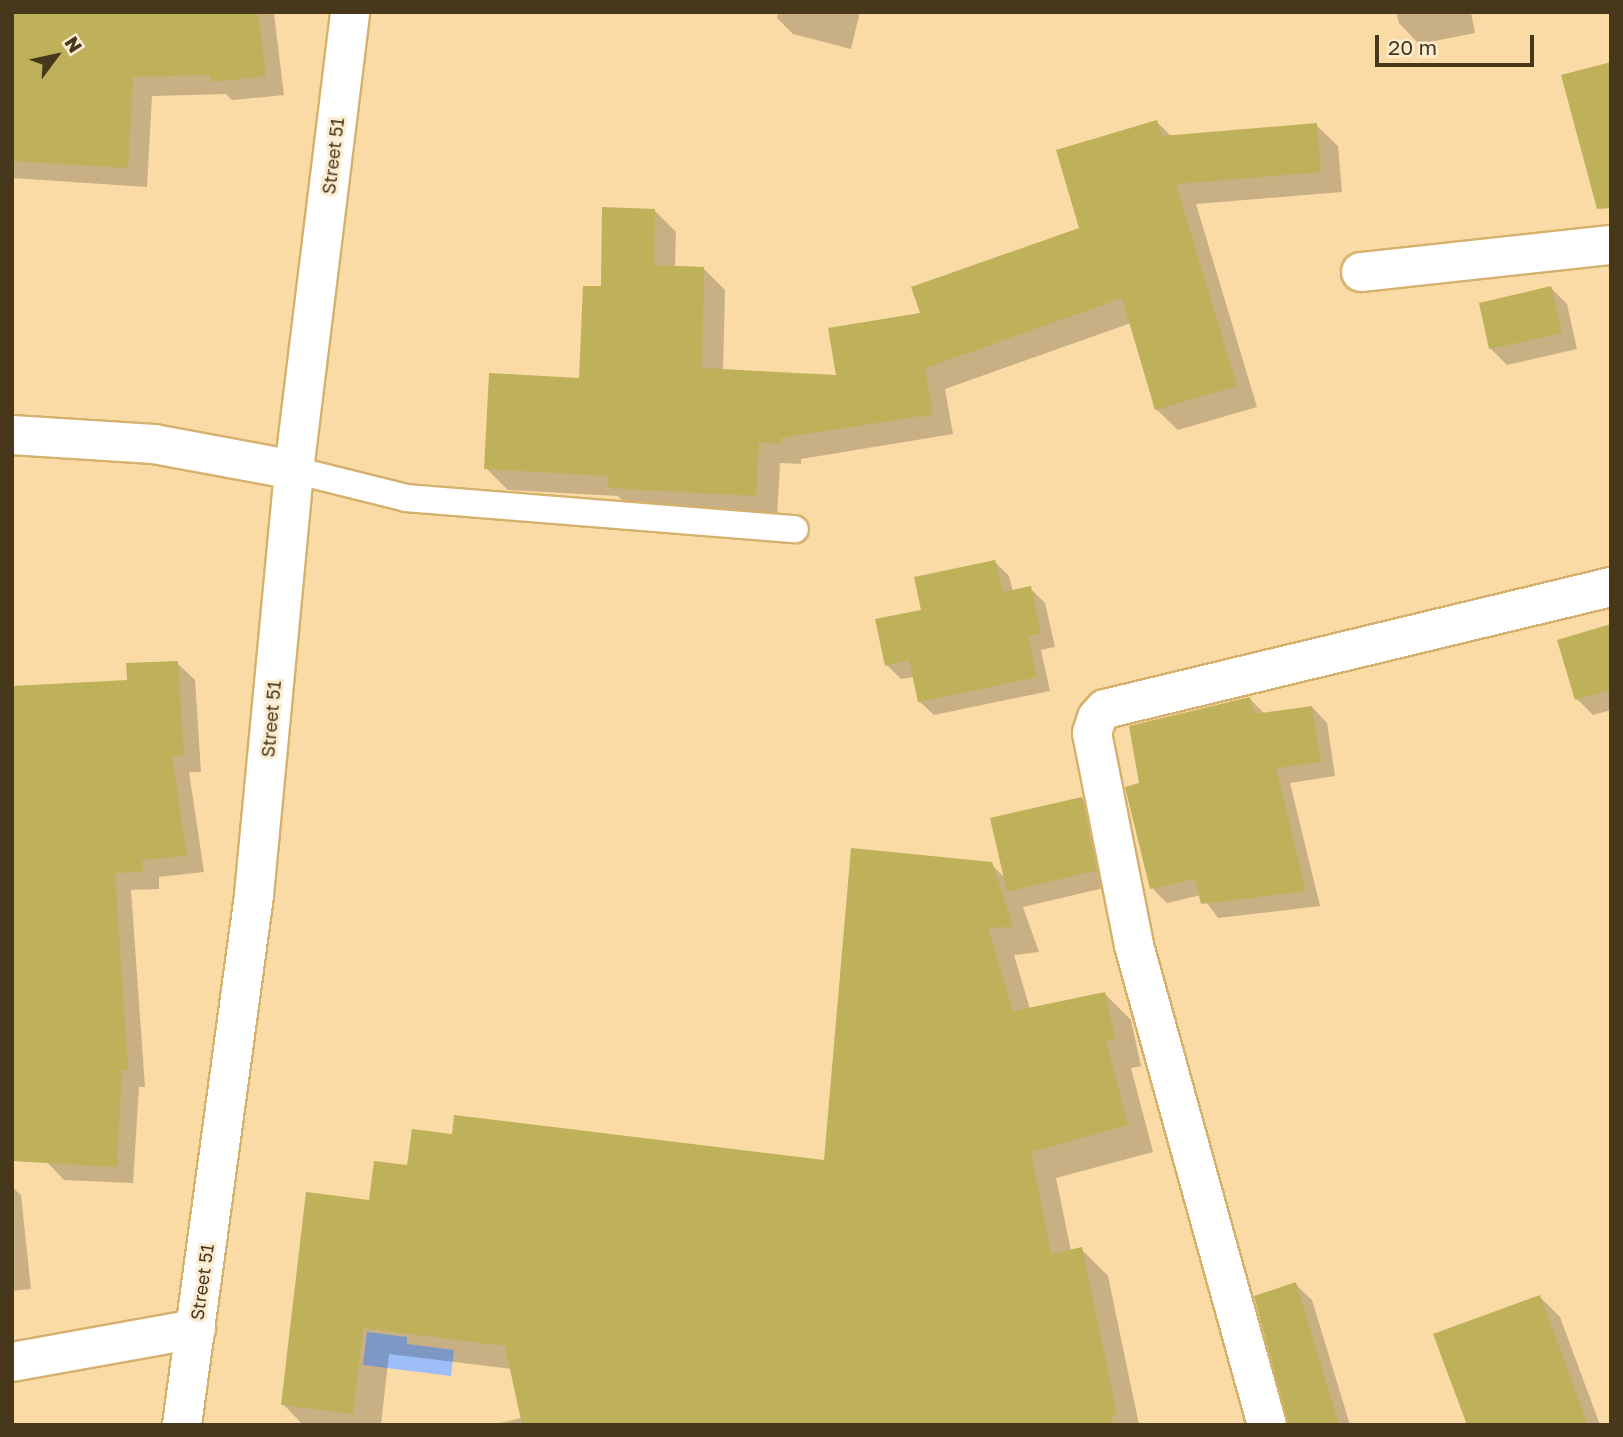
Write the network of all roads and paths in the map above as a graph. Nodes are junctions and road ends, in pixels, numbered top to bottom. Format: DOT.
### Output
graph roads {
  1 [pos="350,12"];
  2 [pos="1611,245"];
  3 [pos="1361,272"];
  4 [pos="12,436"];
  5 [pos="295,470"];
  6 [pos="795,529"];
  7 [pos="1611,587"];
  8 [pos="196,1329"];
  9 [pos="12,1362"];
  10 [pos="182,1425"];
  11 [pos="1267,1425"];
  1 -- 5 [label="street, Street 51"];
  2 -- 3 [label="street"];
  4 -- 5 [label="street"];
  5 -- 6 [label="lane"];
  5 -- 8 [label="street, Street 51"];
  7 -- 11 [label="street"];
  8 -- 9 [label="street"];
  8 -- 10 [label="street, Street 51"];
}
